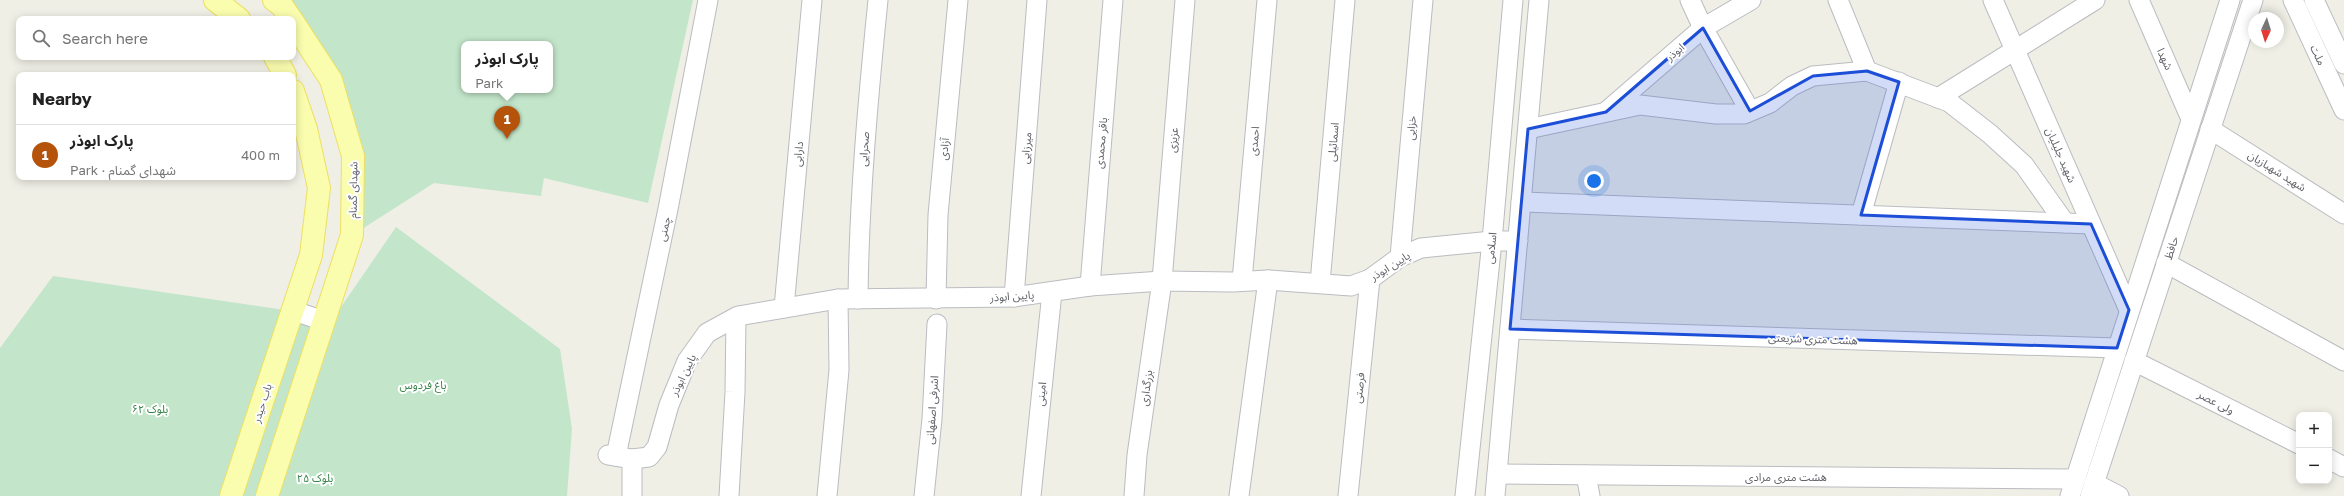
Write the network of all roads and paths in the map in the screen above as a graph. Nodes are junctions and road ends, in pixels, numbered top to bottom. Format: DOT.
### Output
graph roads {
  1 [pos="215,0"];
  2 [pos="274,0"];
  3 [pos="708,0"];
  4 [pos="812,0"];
  5 [pos="878,0"];
  6 [pos="958,0"];
  7 [pos="1038,0"];
  8 [pos="1113,0"];
  9 [pos="1185,0"];
  10 [pos="1267,0"];
  11 [pos="1345,0"];
  12 [pos="1422,0"];
  13 [pos="1513,0"];
  14 [pos="1540,0"];
  15 [pos="1690,0"];
  16 [pos="1751,0"];
  17 [pos="1838,0"];
  18 [pos="1993,0"];
  19 [pos="2095,0"];
  20 [pos="2139,0"];
  21 [pos="2230,0"];
  22 [pos="2253,0"];
  23 [pos="2314,0"];
  24 [pos="2295,1"];
  25 [pos="235,16"];
  26 [pos="289,16"];
  27 [pos="296,27"];
  28 [pos="1703,28"];
  29 [pos="2015,49"];
  30 [pos="277,60"];
  31 [pos="2344,64"];
  32 [pos="1867,71"];
  33 [pos="283,72"];
  34 [pos="1899,82"];
  35 [pos="1938,98"];
  36 [pos="296,100"];
  37 [pos="2344,110"];
  38 [pos="1750,111"];
  39 [pos="1606,112"];
  40 [pos="2191,119"];
  41 [pos="1528,129"];
  42 [pos="2210,129"];
  43 [pos="1521,202"];
  44 [pos="2344,214"];
  45 [pos="1860,215"];
  46 [pos="2065,223"];
  47 [pos="2091,224"];
  48 [pos="1492,241"];
  49 [pos="1518,241"];
  50 [pos="1400,257"];
  51 [pos="2166,263"];
  52 [pos="1370,279"];
  53 [pos="1268,280"];
  54 [pos="1162,281"];
  55 [pos="1242,281"];
  56 [pos="1320,283"];
  57 [pos="1090,286"];
  58 [pos="1052,292"];
  59 [pos="1014,297"];
  60 [pos="838,299"];
  61 [pos="858,299"];
  62 [pos="936,299"];
  63 [pos="784,308"];
  64 [pos="2129,310"];
  65 [pos="294,311"];
  66 [pos="736,318"];
  67 [pos="324,321"];
  68 [pos="936,324"];
  69 [pos="1510,329"];
  70 [pos="2117,348"];
  71 [pos="2134,361"];
  72 [pos="2344,361"];
  73 [pos="2296,442"];
  74 [pos="619,457"];
  75 [pos="2332,461"];
  76 [pos="2344,467"];
  77 [pos="1496,474"];
  78 [pos="1586,475"];
  79 [pos="2072,487"];
  80 [pos="2092,490"];
  81 [pos="1240,491"];
  82 [pos="231,496"];
  83 [pos="267,496"];
  84 [pos="632,496"];
  85 [pos="729,496"];
  86 [pos="827,496"];
  87 [pos="924,496"];
  88 [pos="1031,496"];
  89 [pos="1134,496"];
  90 [pos="1348,496"];
  91 [pos="1465,496"];
  92 [pos="1495,496"];
  93 [pos="1590,496"];
  94 [pos="2118,496"];
  1 -- 25 [label="main road"];
  2 -- 26 [label="main road"];
  3 -- 74 [label="street, چمنی"];
  4 -- 63 [label="street, دارابی"];
  5 -- 61 [label="street, صحرایی"];
  6 -- 62 [label="street, آزادی"];
  7 -- 59 [label="street, میرزایی"];
  8 -- 57 [label="street, باقر محمدی"];
  9 -- 54 [label="street, عزیزی"];
  10 -- 55 [label="street, احمدی"];
  11 -- 56 [label="street, اسمائیلی"];
  12 -- 50 [label="street, خزایی"];
  13 -- 48 [label="street, اسلامی"];
  14 -- 41 [label="street"];
  15 -- 28 [label="street"];
  16 -- 28 [label="street, ابوذر"];
  17 -- 32 [label="street"];
  18 -- 29 [label="street, شهید جلیلیان"];
  19 -- 29 [label="street"];
  20 -- 40 [label="street, شهدا"];
  21 -- 40 [label="street, حافظ"];
  22 -- 42 [label="street, حافظ"];
  23 -- 31 [label="street, ملت"];
  24 -- 37 [label="street, ملت"];
  27 -- 67 [label="main road, شهدای گمنام"];
  28 -- 38 [label="street"];
  28 -- 39 [label="street, ابوذر"];
  29 -- 35 [label="street"];
  29 -- 47 [label="street, شهید جلیلیان"];
  30 -- 33 [label="main road"];
  32 -- 34 [label="street"];
  32 -- 38 [label="street"];
  34 -- 35 [label="street"];
  34 -- 45 [label="street"];
  35 -- 46 [label="street"];
  36 -- 65 [label="main road"];
  38 -- 39 [label="street"];
  39 -- 41 [label="street"];
  40 -- 64 [label="street, حافظ"];
  41 -- 43 [label="street"];
  42 -- 44 [label="street, شهید شهبازیان"];
  42 -- 51 [label="street, حافظ"];
  43 -- 45 [label="street"];
  43 -- 49 [label="street"];
  45 -- 46 [label="street"];
  46 -- 47 [label="street"];
  47 -- 64 [label="street, شهید جلیلیان"];
  48 -- 49 [label="street, پایین ابوذر"];
  48 -- 50 [label="street, پایین ابوذر"];
  48 -- 91 [label="street, اسلامی"];
  49 -- 69 [label="street"];
  50 -- 52 [label="street, پایین ابوذر"];
  51 -- 71 [label="street, حافظ"];
  51 -- 72 [label="street"];
  52 -- 56 [label="street, پایین ابوذر"];
  52 -- 90 [label="street, فرصتی"];
  53 -- 55 [label="street, پایین ابوذر"];
  53 -- 56 [label="street, پایین ابوذر"];
  53 -- 81 [label="street"];
  54 -- 55 [label="street, پایین ابوذر"];
  54 -- 57 [label="street, پایین ابوذر"];
  54 -- 89 [label="street, بزرگداری"];
  57 -- 58 [label="street, پایین ابوذر"];
  58 -- 59 [label="street, پایین ابوذر"];
  58 -- 88 [label="street, امینی"];
  59 -- 62 [label="street, پایین ابوذر"];
  60 -- 61 [label="street, پایین ابوذر"];
  60 -- 63 [label="street, پایین ابوذر"];
  60 -- 86 [label="street"];
  61 -- 62 [label="street, پایین ابوذر"];
  63 -- 66 [label="street, پایین ابوذر"];
  64 -- 70 [label="street, حافظ"];
  65 -- 67 [label="street"];
  65 -- 82 [label="main road, باب حیدر"];
  66 -- 74 [label="street, پایین ابوذر"];
  66 -- 85 [label="street"];
  67 -- 83 [label="main road"];
  68 -- 87 [label="street, اشرفی اصفهانی"];
  69 -- 70 [label="street, هشت متری شریعتی"];
  69 -- 77 [label="street"];
  70 -- 79 [label="street, حافظ"];
  71 -- 73 [label="street, ولی عصر"];
  71 -- 80 [label="street, حافظ"];
  74 -- 84 [label="street, چمنی"];
  75 -- 76 [label="street"];
  77 -- 78 [label="street, هشت متری مرادی"];
  77 -- 92 [label="street"];
  78 -- 79 [label="street, هشت متری مرادی"];
  78 -- 93 [label="street"];
  80 -- 94 [label="street"];
}
